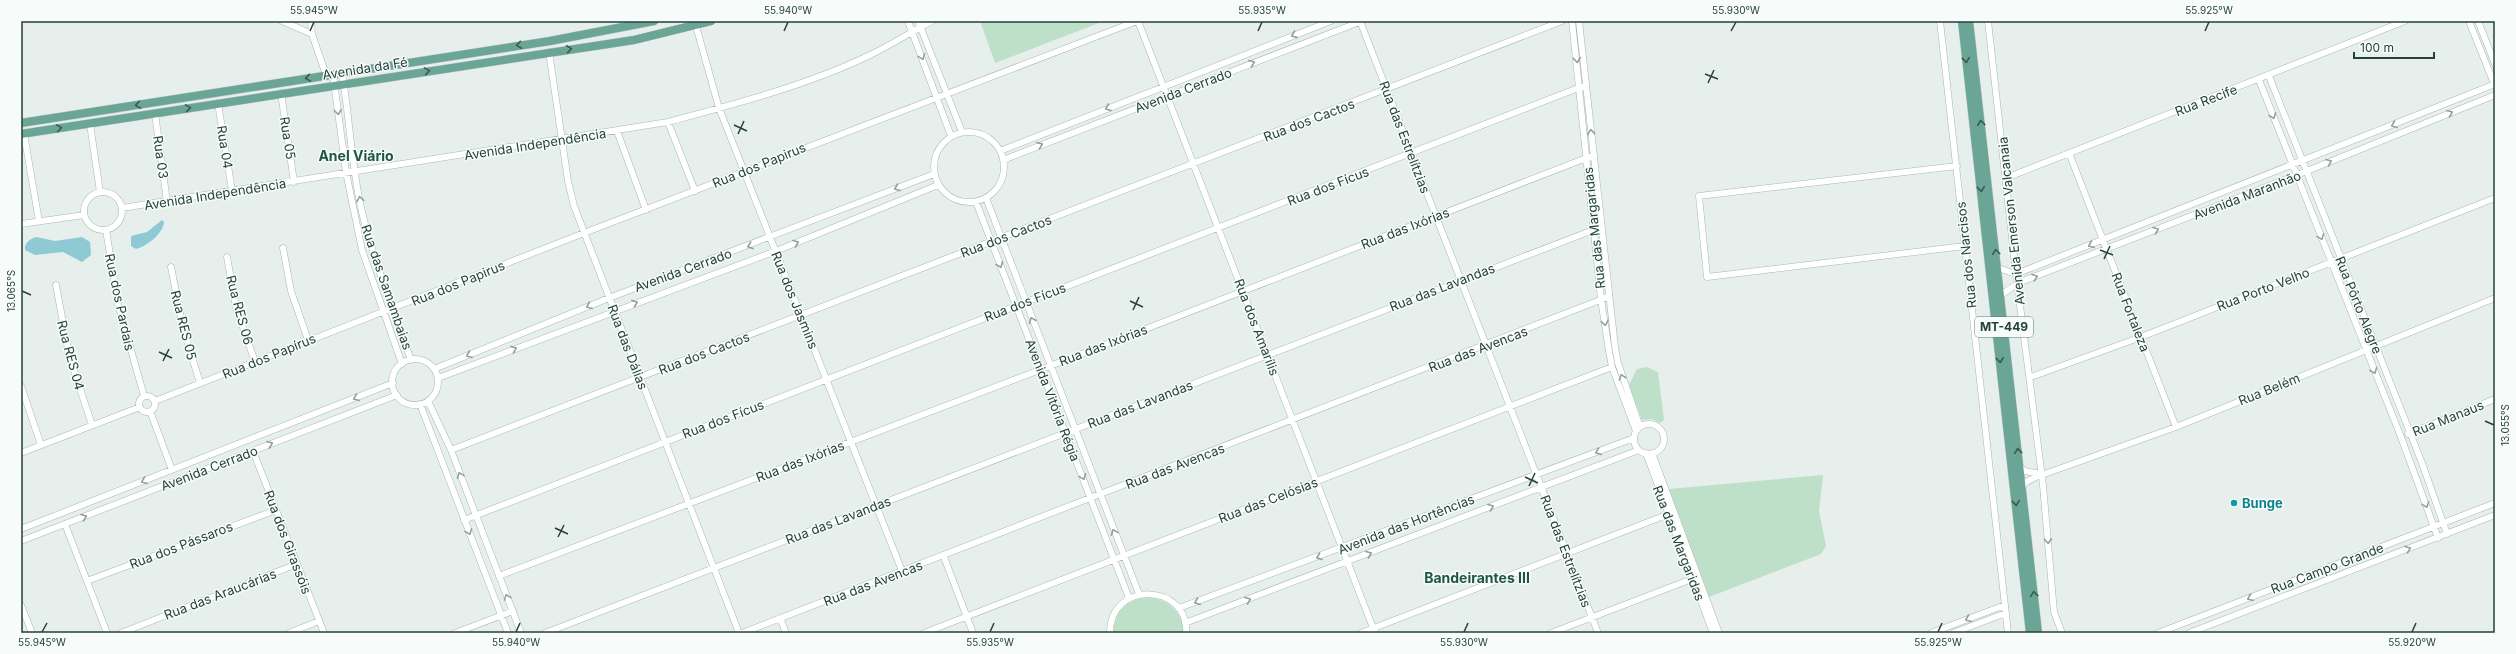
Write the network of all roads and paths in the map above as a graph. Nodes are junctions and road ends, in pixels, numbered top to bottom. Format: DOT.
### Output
graph roads {
  1 [pos="282,21"];
  2 [pos="311,21"];
  3 [pos="654,21"];
  4 [pos="711,21"];
  5 [pos="908,21"];
  6 [pos="932,21"];
  7 [pos="1137,21"];
  8 [pos="1331,21"];
  9 [pos="1361,21"];
  10 [pos="1562,21"];
  11 [pos="1572,21"];
  12 [pos="1579,21"];
  13 [pos="1940,21"];
  14 [pos="1962,21"];
  15 [pos="1969,21"];
  16 [pos="1988,21"];
  17 [pos="2405,21"];
  18 [pos="2469,21"];
  19 [pos="2478,21"];
  20 [pos="920,24"];
  21 [pos="696,26"];
  22 [pos="913,32"];
  23 [pos="312,34"];
  24 [pos="549,52"];
  25 [pos="2495,64"];
  26 [pos="342,73"];
  27 [pos="329,74"];
  28 [pos="2269,76"];
  29 [pos="2259,80"];
  30 [pos="344,83"];
  31 [pos="335,85"];
  32 [pos="1586,85"];
  33 [pos="2495,85"];
  34 [pos="1163,86"];
  35 [pos="1580,88"];
  36 [pos="1387,89"];
  37 [pos="947,92"];
  38 [pos="281,93"];
  39 [pos="2495,95"];
  40 [pos="937,96"];
  41 [pos="1167,96"];
  42 [pos="218,103"];
  43 [pos="719,108"];
  44 [pos="155,113"];
  45 [pos="668,122"];
  46 [pos="21,123"];
  47 [pos="90,124"];
  48 [pos="617,131"];
  49 [pos="962,132"];
  50 [pos="22,134"];
  51 [pos="951,136"];
  52 [pos="562,140"];
  53 [pos="1000,151"];
  54 [pos="2069,152"];
  55 [pos="1412,154"];
  56 [pos="1594,155"];
  57 [pos="1587,158"];
  58 [pos="1003,160"];
  59 [pos="2303,162"];
  60 [pos="1194,165"];
  61 [pos="1957,166"];
  62 [pos="2294,166"];
  63 [pos="354,171"];
  64 [pos="744,171"];
  65 [pos="2306,171"];
  66 [pos="346,172"];
  67 [pos="934,174"];
  68 [pos="2297,175"];
  69 [pos="2006,178"];
  70 [pos="294,182"];
  71 [pos="938,185"];
  72 [pos="232,191"];
  73 [pos="695,191"];
  74 [pos="100,192"];
  75 [pos="986,198"];
  76 [pos="2495,198"];
  77 [pos="167,202"];
  78 [pos="976,202"];
  79 [pos="122,208"];
  80 [pos="646,210"];
  81 [pos="84,215"];
  82 [pos="1436,216"];
  83 [pos="39,221"];
  84 [pos="21,224"];
  85 [pos="1601,227"];
  86 [pos="1218,228"];
  87 [pos="1594,229"];
  88 [pos="106,230"];
  89 [pos="584,233"];
  90 [pos="770,238"];
  91 [pos="1000,239"];
  92 [pos="2103,240"];
  93 [pos="991,242"];
  94 [pos="1965,246"];
  95 [pos="283,248"];
  96 [pos="2107,250"];
  97 [pos="776,251"];
  98 [pos="227,257"];
  99 [pos="2340,258"];
  100 [pos="2330,262"];
  101 [pos="171,266"];
  102 [pos="1998,268"];
  103 [pos="2016,274"];
  104 [pos="1461,280"];
  105 [pos="2018,283"];
  106 [pos="56,285"];
  107 [pos="1243,291"];
  108 [pos="2001,295"];
  109 [pos="1608,297"];
  110 [pos="609,298"];
  111 [pos="2495,298"];
  112 [pos="1601,299"];
  113 [pos="1025,302"];
  114 [pos="1016,306"];
  115 [pos="393,309"];
  116 [pos="615,311"];
  117 [pos="2361,311"];
  118 [pos="384,312"];
  119 [pos="801,315"];
  120 [pos="2352,315"];
  121 [pos="2141,337"];
  122 [pos="308,340"];
  123 [pos="1487,345"];
  124 [pos="2375,346"];
  125 [pos="2365,350"];
  126 [pos="1267,354"];
  127 [pos="411,360"];
  128 [pos="255,362"];
  129 [pos="402,364"];
  130 [pos="1050,366"];
  131 [pos="1612,367"];
  132 [pos="434,369"];
  133 [pos="1041,369"];
  134 [pos="640,377"];
  135 [pos="2031,377"];
  136 [pos="438,378"];
  137 [pos="826,379"];
  138 [pos="200,383"];
  139 [pos="393,383"];
  140 [pos="21,386"];
  141 [pos="397,395"];
  142 [pos="144,396"];
  143 [pos="2395,397"];
  144 [pos="2495,399"];
  145 [pos="155,401"];
  146 [pos="428,401"];
  147 [pos="2386,401"];
  148 [pos="420,404"];
  149 [pos="1510,406"];
  150 [pos="140,407"];
  151 [pos="150,411"];
  152 [pos="1293,420"];
  153 [pos="92,425"];
  154 [pos="2176,426"];
  155 [pos="1074,429"];
  156 [pos="1638,429"];
  157 [pos="1065,433"];
  158 [pos="2410,433"];
  159 [pos="2401,437"];
  160 [pos="1634,438"];
  161 [pos="851,441"];
  162 [pos="664,442"];
  163 [pos="41,445"];
  164 [pos="451,450"];
  165 [pos="1639,450"];
  166 [pos="253,451"];
  167 [pos="21,453"];
  168 [pos="1649,453"];
  169 [pos="2422,463"];
  170 [pos="2412,466"];
  171 [pos="2020,467"];
  172 [pos="172,470"];
  173 [pos="1537,475"];
  174 [pos="2042,475"];
  175 [pos="1316,481"];
  176 [pos="2430,485"];
  177 [pos="1542,487"];
  178 [pos="2022,488"];
  179 [pos="2420,489"];
  180 [pos="1099,495"];
  181 [pos="1091,498"];
  182 [pos="2495,503"];
  183 [pos="689,504"];
  184 [pos="876,505"];
  185 [pos="276,510"];
  186 [pos="1671,513"];
  187 [pos="2495,515"];
  188 [pos="476,516"];
  189 [pos="464,520"];
  190 [pos="2445,523"];
  191 [pos="65,524"];
  192 [pos="2434,527"];
  193 [pos="21,529"];
  194 [pos="2447,534"];
  195 [pos="2438,538"];
  196 [pos="21,541"];
  197 [pos="1342,548"];
  198 [pos="1567,553"];
  199 [pos="944,556"];
  200 [pos="1123,556"];
  201 [pos="1114,560"];
  202 [pos="1348,562"];
  203 [pos="297,564"];
  204 [pos="713,568"];
  205 [pos="902,571"];
  206 [pos="499,576"];
  207 [pos="1695,577"];
  208 [pos="87,581"];
  209 [pos="1139,594"];
  210 [pos="1130,598"];
  211 [pos="2005,604"];
  212 [pos="22,608"];
  213 [pos="1179,608"];
  214 [pos="513,611"];
  215 [pos="2006,613"];
  216 [pos="501,615"];
  217 [pos="967,617"];
  218 [pos="1592,617"];
  219 [pos="780,618"];
  220 [pos="319,621"];
  221 [pos="1185,623"];
  222 [pos="1374,631"];
  223 [pos="32,633"];
  224 [pos="107,633"];
  225 [pos="121,633"];
  226 [pos="289,633"];
  227 [pos="324,633"];
  228 [pos="455,633"];
  229 [pos="508,633"];
  230 [pos="521,633"];
  231 [pos="545,633"];
  232 [pos="741,633"];
  233 [pos="786,633"];
  234 [pos="924,633"];
  235 [pos="973,633"];
  236 [pos="1110,633"];
  237 [pos="1186,633"];
  238 [pos="1361,633"];
  239 [pos="1551,633"];
  240 [pos="1598,633"];
  241 [pos="1713,633"];
  242 [pos="1719,633"];
  243 [pos="1931,633"];
  244 [pos="1953,633"];
  245 [pos="2008,633"];
  246 [pos="2030,633"];
  247 [pos="2038,633"];
  248 [pos="2062,633"];
  249 [pos="2158,633"];
  250 [pos="2189,633"];
  1 -- 23 [label="street"];
  2 -- 23 [label="street, Rua das Samambaias"];
  3 -- 26 [label="main road, Avenida da Fé, one-way"];
  4 -- 21 [label="main road, Avenida da Fé"];
  5 -- 22 [label="street"];
  6 -- 20 [label="street, Avenida Independência"];
  7 -- 34 [label="street, Rua dos Amarílis"];
  7 -- 37 [label="street, Rua dos Papirus"];
  8 -- 34 [label="street, Avenida Cerrado, one-way"];
  9 -- 36 [label="street, Rua das Estrelítzias"];
  41 -- 9 [label="street, Avenida Cerrado, one-way"];
  10 -- 36 [label="street, Rua dos Cactos"];
  11 -- 35 [label="street, Rua das Margaridas, one-way"];
  12 -- 32 [label="street, Rua das Margaridas"];
  13 -- 61 [label="street, Rua dos Narcisos"];
  14 -- 246 [label="main road, MT-449, one-way"];
  102 -- 15 [label="main road, MT-449, one-way"];
  16 -- 69 [label="street, Avenida Emerson Valcanaia"];
  17 -- 28 [label="street, Rua Recife"];
  18 -- 33 [label="street"];
  19 -- 25 [label="street"];
  20 -- 22 [label="street, Avenida Independência"];
  20 -- 37 [label="street"];
  24 -- 21 [label="main road, Avenida da Fé, one-way"];
  21 -- 43 [label="street, Rua dos Jasmins"];
  22 -- 40 [label="street, one-way"];
  22 -- 43 [label="street, Avenida Independência"];
  23 -- 27 [label="street, Rua das Samambaias"];
  30 -- 24 [label="main road, Avenida da Fé, one-way"];
  24 -- 52 [label="street, Rua das Dálias"];
  26 -- 27 [label="main road, Avenida da Fé"];
  26 -- 30 [label="street, Rua das Samambaias"];
  27 -- 31 [label="street, Rua das Samambaias"];
  27 -- 46 [label="main road, Avenida da Fé, one-way"];
  28 -- 29 [label="street, Rua Recife"];
  28 -- 59 [label="street, Rua Pôrto Alegre"];
  29 -- 54 [label="street, Rua Recife"];
  29 -- 62 [label="street, Rua Pôrto Alegre, one-way"];
  30 -- 31 [label="main road, Avenida da Fé"];
  30 -- 63 [label="street, Rua das Samambaias"];
  31 -- 38 [label="main road, Avenida da Fé"];
  31 -- 66 [label="street, Rua das Samambaias, one-way"];
  32 -- 35 [label="street, Rua dos Fícus"];
  56 -- 32 [label="street, Rua das Margaridas, one-way"];
  33 -- 59 [label="street, Avenida Maranhão, one-way"];
  34 -- 41 [label="street, Rua dos Amarílis"];
  34 -- 53 [label="street, Avenida Cerrado, one-way"];
  35 -- 55 [label="street, Rua dos Fícus"];
  35 -- 57 [label="street, Rua das Margaridas"];
  36 -- 55 [label="street, Rua das Estrelítzias"];
  36 -- 60 [label="street, Rua dos Cactos"];
  37 -- 40 [label="street, Rua dos Papirus"];
  37 -- 49 [label="street"];
  38 -- 42 [label="main road, Avenida da Fé"];
  38 -- 70 [label="street, Rua 05"];
  65 -- 39 [label="street, Avenida Maranhão, one-way"];
  40 -- 51 [label="street"];
  40 -- 64 [label="street, Rua dos Papirus"];
  58 -- 41 [label="street, Avenida Cerrado, one-way"];
  41 -- 60 [label="street, Rua dos Amarílis"];
  44 -- 42 [label="main road, Avenida da Fé, one-way"];
  42 -- 72 [label="street, Rua 04"];
  43 -- 45 [label="street, Avenida Independência"];
  43 -- 64 [label="street, Rua dos Jasmins"];
  44 -- 47 [label="main road, Avenida da Fé"];
  44 -- 77 [label="street, Rua 03"];
  45 -- 48 [label="street, Avenida Independência"];
  45 -- 73 [label="street"];
  50 -- 47 [label="main road, Avenida da Fé, one-way"];
  47 -- 74 [label="street"];
  48 -- 52 [label="street, Avenida Independência"];
  48 -- 80 [label="street"];
  49 -- 51 [label="street"];
  49 -- 53 [label="street"];
  50 -- 83 [label="street"];
  51 -- 67 [label="street"];
  52 -- 63 [label="street, Avenida Independência"];
  52 -- 89 [label="street, Rua das Dálias"];
  53 -- 58 [label="street"];
  54 -- 69 [label="street, Rua Recife"];
  54 -- 92 [label="street, Rua Fortaleza"];
  55 -- 82 [label="street, Rua das Estrelítzias"];
  55 -- 86 [label="street, Rua dos Fícus"];
  56 -- 57 [label="street, Rua das Ixórias"];
  56 -- 85 [label="street, Rua das Margaridas"];
  57 -- 82 [label="street, Rua das Ixórias"];
  57 -- 87 [label="street, Rua das Margaridas"];
  58 -- 75 [label="street"];
  59 -- 62 [label="street, Avenida Maranhão"];
  59 -- 65 [label="street, Rua Pôrto Alegre"];
  60 -- 86 [label="street, Rua dos Amarílis"];
  60 -- 91 [label="street, Rua dos Cactos"];
  61 -- 94 [label="street, Rua dos Narcisos"];
  61 -- 94 [label="street"];
  62 -- 68 [label="street, Rua Pôrto Alegre"];
  62 -- 92 [label="street, Avenida Maranhão"];
  63 -- 66 [label="street, Avenida Independência"];
  115 -- 63 [label="street, Rua das Samambaias, one-way"];
  64 -- 73 [label="street, Rua dos Papirus"];
  64 -- 90 [label="street, Rua dos Jasmins"];
  65 -- 68 [label="street, Avenida Maranhão"];
  65 -- 99 [label="street, Rua Pôrto Alegre"];
  66 -- 70 [label="street, Avenida Independência"];
  66 -- 118 [label="street, Rua das Samambaias"];
  67 -- 71 [label="street"];
  67 -- 90 [label="street, Avenida Cerrado, one-way"];
  96 -- 68 [label="street, Avenida Maranhão, one-way"];
  68 -- 100 [label="street, Rua Pôrto Alegre, one-way"];
  69 -- 103 [label="street, Avenida Emerson Valcanaia"];
  70 -- 72 [label="street, Avenida Independência"];
  71 -- 78 [label="street"];
  97 -- 71 [label="street, Avenida Cerrado, one-way"];
  72 -- 77 [label="street, Avenida Independência"];
  73 -- 80 [label="street, Rua dos Papirus"];
  74 -- 79 [label="street"];
  74 -- 81 [label="street"];
  75 -- 78 [label="street"];
  75 -- 91 [label="street, Avenida Vitória Régia"];
  76 -- 99 [label="street, Rua Porto Velho"];
  77 -- 79 [label="street, Avenida Independência"];
  78 -- 93 [label="street, Avenida Vitória Régia"];
  79 -- 88 [label="street"];
  80 -- 89 [label="street, Rua dos Papirus"];
  81 -- 83 [label="street"];
  81 -- 88 [label="street"];
  82 -- 104 [label="street, Rua das Estrelítzias"];
  82 -- 107 [label="street, Rua das Ixórias"];
  83 -- 84 [label="street"];
  85 -- 87 [label="street, Rua das Lavandas"];
  85 -- 109 [label="street, Rua das Margaridas"];
  86 -- 107 [label="street, Rua dos Amarílis"];
  86 -- 113 [label="street, Rua dos Fícus"];
  87 -- 104 [label="street, Rua das Lavandas"];
  87 -- 112 [label="street, Rua das Margaridas"];
  88 -- 142 [label="street, Rua dos Pardais"];
  89 -- 110 [label="street, Rua das Dálias"];
  89 -- 115 [label="street, Rua dos Papirus"];
  90 -- 97 [label="street, Rua dos Jasmins"];
  90 -- 110 [label="street, Avenida Cerrado, one-way"];
  91 -- 93 [label="street, Rua dos Cactos"];
  91 -- 113 [label="street, Avenida Vitória Régia"];
  92 -- 96 [label="street, Rua Fortaleza"];
  92 -- 103 [label="street, Avenida Maranhão, one-way"];
  93 -- 114 [label="street, Avenida Vitória Régia, one-way"];
  93 -- 119 [label="street, Rua dos Cactos"];
  94 -- 211 [label="street, Rua dos Narcisos"];
  95 -- 122 [label="street"];
  105 -- 96 [label="street, Avenida Maranhão, one-way"];
  96 -- 121 [label="street, Rua Fortaleza"];
  116 -- 97 [label="street, Avenida Cerrado, one-way"];
  97 -- 119 [label="street, Rua dos Jasmins"];
  98 -- 128 [label="street, Rua RES 06"];
  99 -- 100 [label="street, Rua Porto Velho"];
  99 -- 117 [label="street, Rua Pôrto Alegre"];
  100 -- 120 [label="street, Rua Pôrto Alegre"];
  100 -- 121 [label="street, Rua Porto Velho"];
  101 -- 138 [label="street, Rua RES 05"];
  102 -- 103 [label="street"];
  102 -- 108 [label="main road, MT-449"];
  103 -- 105 [label="street, Avenida Emerson Valcanaia"];
  104 -- 123 [label="street, Rua das Estrelítzias"];
  104 -- 126 [label="street, Rua das Lavandas"];
  105 -- 108 [label="street, Avenida Maranhão"];
  105 -- 135 [label="street, Avenida Emerson Valcanaia"];
  106 -- 153 [label="street, Rua RES 04"];
  107 -- 126 [label="street, Rua dos Amarílis"];
  107 -- 130 [label="street, Rua das Ixórias"];
  171 -- 108 [label="main road, MT-449, one-way"];
  109 -- 112 [label="street, Rua das Avencas"];
  156 -- 109 [label="street, Rua das Margaridas, one-way"];
  110 -- 116 [label="street, Rua das Dálias"];
  110 -- 132 [label="street, Avenida Cerrado, one-way"];
  111 -- 124 [label="street, Rua Belém"];
  112 -- 123 [label="street, Rua das Avencas"];
  112 -- 131 [label="street, Rua das Margaridas, one-way"];
  113 -- 114 [label="street, Rua dos Fícus"];
  130 -- 113 [label="street, Avenida Vitória Régia, one-way"];
  114 -- 133 [label="street, Avenida Vitória Régia"];
  114 -- 137 [label="street, Rua dos Fícus"];
  115 -- 118 [label="street, Rua dos Papirus"];
  115 -- 127 [label="street, Rua das Samambaias"];
  116 -- 134 [label="street, Rua das Dálias"];
  136 -- 116 [label="street, Avenida Cerrado, one-way"];
  117 -- 120 [label="street"];
  117 -- 124 [label="street, Rua Pôrto Alegre"];
  118 -- 122 [label="street, Rua dos Papírus"];
  118 -- 129 [label="street, Rua das Samambaias"];
  119 -- 134 [label="street, Rua dos Cactos"];
  119 -- 137 [label="street, Rua dos Jasmins"];
  120 -- 125 [label="street, Rua Pôrto Alegre"];
  121 -- 135 [label="street, Rua Porto Velho"];
  121 -- 154 [label="street, Rua Fortaleza"];
  122 -- 128 [label="street, Rua dos Papírus"];
  123 -- 149 [label="street, Rua das Estrelítzias"];
  123 -- 152 [label="street, Rua das Avencas"];
  124 -- 125 [label="street, Rua Belém"];
  124 -- 143 [label="street, Rua Pôrto Alegre"];
  125 -- 147 [label="street, Rua Pôrto Alegre, one-way"];
  125 -- 154 [label="street, Rua Belém"];
  126 -- 152 [label="street, Rua dos Amarílis"];
  126 -- 155 [label="street, Rua das Lavandas"];
  127 -- 129 [label="street"];
  127 -- 132 [label="street"];
  128 -- 138 [label="street, Rua dos Papírus"];
  129 -- 139 [label="street"];
  130 -- 133 [label="street, Rua das Ixórias"];
  130 -- 155 [label="street, Avenida Vitória Régia"];
  131 -- 149 [label="street, Rua das Celósias"];
  131 -- 156 [label="street, Rua das Margaridas"];
  132 -- 136 [label="street"];
  133 -- 157 [label="street, Avenida Vitória Régia"];
  133 -- 161 [label="street, Rua das Ixórias"];
  134 -- 162 [label="street, Rua das Dálias"];
  134 -- 164 [label="street, Rua dos Cactos"];
  135 -- 174 [label="street, Avenida Emerson Valcanaia"];
  136 -- 146 [label="street"];
  137 -- 161 [label="street, Rua dos Jasmins"];
  137 -- 162 [label="street, Rua dos Fícus"];
  138 -- 145 [label="street, Rua dos Papírus"];
  139 -- 141 [label="street"];
  139 -- 172 [label="street, Avenida Cerrado, one-way"];
  140 -- 163 [label="street"];
  141 -- 148 [label="street"];
  166 -- 141 [label="street, Avenida Cerrado, one-way"];
  142 -- 145 [label="street"];
  142 -- 150 [label="street"];
  143 -- 147 [label="street"];
  143 -- 158 [label="street, Rua Pôrto Alegre"];
  144 -- 158 [label="street, Rua Manaus"];
  145 -- 151 [label="street"];
  146 -- 148 [label="street"];
  146 -- 164 [label="street"];
  147 -- 159 [label="street, Rua Pôrto Alegre"];
  148 -- 189 [label="street"];
  149 -- 173 [label="street, Rua das Estrelítzias"];
  149 -- 175 [label="street, Rua das Celósias"];
  150 -- 151 [label="street"];
  150 -- 153 [label="street"];
  151 -- 172 [label="street"];
  152 -- 175 [label="street, Rua dos Amarílis"];
  152 -- 180 [label="street, Rua das Avencas"];
  153 -- 163 [label="street"];
  154 -- 174 [label="street, Rua Belém"];
  155 -- 157 [label="street, Rua das Lavandas"];
  155 -- 180 [label="street, Avenida Vitória Régia"];
  156 -- 160 [label="street"];
  156 -- 168 [label="street"];
  157 -- 181 [label="street, Avenida Vitória Régia, one-way"];
  157 -- 184 [label="street, Rua das Lavandas"];
  158 -- 159 [label="street, Rua Manaus"];
  158 -- 169 [label="street, Rua Pôrto Alegre"];
  159 -- 170 [label="street, Rua Pôrto Alegre"];
  160 -- 165 [label="street"];
  160 -- 173 [label="street, Avenida das Hortências, one-way"];
  161 -- 183 [label="street, Rua das Ixórias"];
  161 -- 184 [label="street, Rua dos Jasmins"];
  162 -- 183 [label="street, Rua das Dálias"];
  162 -- 188 [label="street, Rua dos Fícus"];
  163 -- 167 [label="street"];
  188 -- 164 [label="street, one-way"];
  165 -- 168 [label="street"];
  165 -- 177 [label="street, Avenida das Hortências"];
  166 -- 185 [label="street, Rua dos Girassóis"];
  191 -- 166 [label="street, Avenida Cerrado, one-way"];
  168 -- 186 [label="street, Rua das Margaridas"];
  169 -- 170 [label="street"];
  169 -- 176 [label="street, Rua Pôrto Alegre"];
  170 -- 179 [label="street, Rua Pôrto Alegre"];
  171 -- 174 [label="street"];
  171 -- 178 [label="main road, MT-449"];
  172 -- 193 [label="street, Avenida Cerrado, one-way"];
  173 -- 177 [label="street, Rua das Estrelítzias"];
  173 -- 197 [label="street, Avenida das Hortências"];
  174 -- 178 [label="street, Rua Belém"];
  174 -- 248 [label="street, Avenida Emerson Valcanaia, one-way"];
  175 -- 197 [label="street, Rua dos Amarílis"];
  175 -- 200 [label="street, Rua das Celósias"];
  176 -- 179 [label="street"];
  176 -- 190 [label="street, Rua Pôrto Alegre"];
  177 -- 198 [label="street, Rua das Estrelítzias"];
  202 -- 177 [label="street, Avenida das Hortências, one-way"];
  247 -- 178 [label="main road, MT-449, one-way"];
  179 -- 192 [label="street, Rua Pôrto Alegre, one-way"];
  180 -- 181 [label="street, Rua das Avencas"];
  200 -- 180 [label="street, Avenida Vitória Régia, one-way"];
  181 -- 199 [label="street, Rua das Avencas"];
  181 -- 201 [label="street, Avenida Vitória Régia"];
  182 -- 190 [label="street, Rua Campo Grande"];
  183 -- 204 [label="street, Rua das Dálias"];
  183 -- 206 [label="street, Rua das Ixórias"];
  184 -- 204 [label="street, Rua das Lavandas"];
  184 -- 205 [label="street, Rua dos Jasmins"];
  185 -- 203 [label="street, Rua dos Girassóis"];
  185 -- 208 [label="street, Rua dos Pássaros"];
  186 -- 198 [label="street"];
  186 -- 207 [label="street, Rua das Margaridas"];
  187 -- 194 [label="street, Rua Campo Grande"];
  188 -- 189 [label="street, Rua dos Fícus"];
  188 -- 206 [label="street"];
  189 -- 216 [label="street, one-way"];
  190 -- 192 [label="street, Rua Campo Grande"];
  190 -- 194 [label="street, Rua Pôrto Alegre"];
  191 -- 196 [label="street, Avenida Cerrado"];
  191 -- 208 [label="street"];
  192 -- 195 [label="street, Rua Pôrto Alegre"];
  192 -- 249 [label="street, Rua Campo Grande, one-way"];
  194 -- 195 [label="street, Rua Campo Grande"];
  250 -- 195 [label="street, Rua Campo Grande, one-way"];
  197 -- 202 [label="street, Rua dos Amarílis"];
  197 -- 213 [label="street, Avenida das Hortências, one-way"];
  198 -- 218 [label="street, Rua das Estrelítzias"];
  198 -- 222 [label="street"];
  199 -- 205 [label="street, Rua das Avencas"];
  199 -- 217 [label="street"];
  200 -- 201 [label="street, Rua das Celósias"];
  200 -- 209 [label="street, Avenida Vitória Régia"];
  201 -- 210 [label="street, Avenida Vitória Régia"];
  201 -- 217 [label="street, Rua das Celósias"];
  221 -- 202 [label="street, Avenida das Hortências, one-way"];
  202 -- 222 [label="street, Rua dos Amarílis"];
  203 -- 220 [label="street, Rua dos Girassóis"];
  203 -- 225 [label="street, Rua das Araucárias"];
  204 -- 231 [label="street, Rua das Lavandas"];
  204 -- 232 [label="street, Rua das Dálias"];
  205 -- 219 [label="street, Rua das Avencas"];
  214 -- 206 [label="street, one-way"];
  207 -- 218 [label="street"];
  207 -- 241 [label="street, Rua das Margaridas"];
  207 -- 242 [label="street, Rua das Margaridas"];
  208 -- 224 [label="street"];
  209 -- 210 [label="street"];
  209 -- 213 [label="street"];
  210 -- 236 [label="street"];
  211 -- 215 [label="street, Rua dos Narcisos"];
  211 -- 243 [label="street, one-way"];
  212 -- 223 [label="street"];
  213 -- 221 [label="street"];
  214 -- 216 [label="street"];
  214 -- 230 [label="street"];
  215 -- 244 [label="street"];
  215 -- 245 [label="street, Rua dos Narcisos"];
  216 -- 228 [label="street"];
  216 -- 229 [label="street"];
  217 -- 234 [label="street, Rua das Celósias"];
  217 -- 235 [label="street"];
  218 -- 239 [label="street"];
  218 -- 240 [label="street, Rua das Estrelítzias"];
  219 -- 232 [label="street, Rua das Avencas"];
  219 -- 233 [label="street"];
  220 -- 226 [label="street"];
  220 -- 227 [label="street, Rua dos Girassóis"];
  221 -- 237 [label="street"];
  222 -- 238 [label="street"];
}
